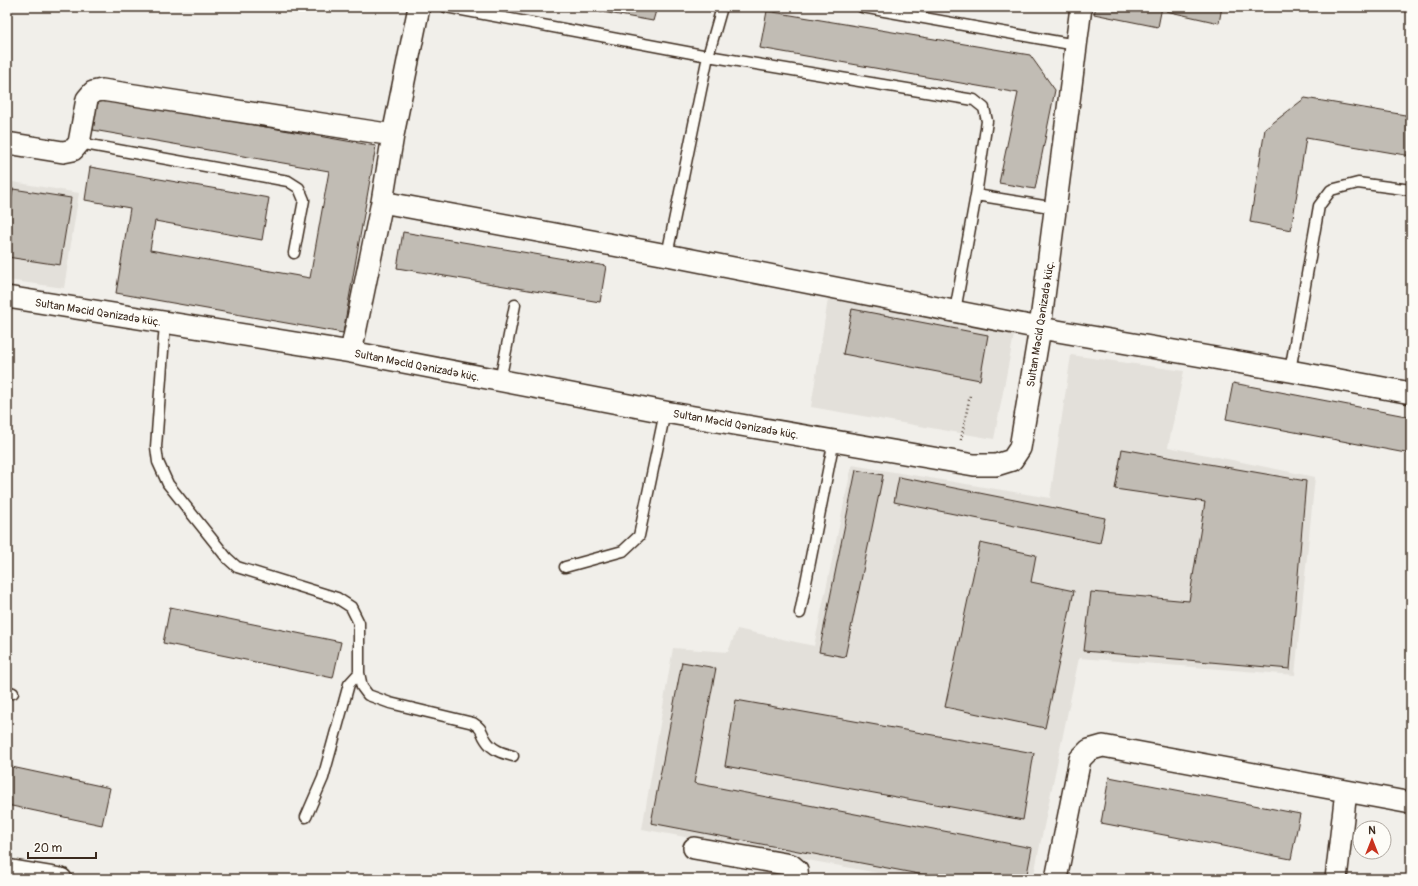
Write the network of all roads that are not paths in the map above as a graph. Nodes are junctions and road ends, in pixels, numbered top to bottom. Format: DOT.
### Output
graph roads {
  1 [pos="419,7"];
  2 [pos="446,7"];
  3 [pos="722,7"];
  4 [pos="862,7"];
  5 [pos="1081,7"];
  6 [pos="1076,45"];
  7 [pos="708,56"];
  8 [pos="393,135"];
  9 [pos="7,143"];
  10 [pos="79,143"];
  11 [pos="1411,190"];
  12 [pos="976,195"];
  13 [pos="382,202"];
  14 [pos="1056,208"];
  15 [pos="294,253"];
  16 [pos="667,255"];
  17 [pos="7,297"];
  18 [pos="515,305"];
  19 [pos="955,311"];
  20 [pos="165,323"];
  21 [pos="1040,328"];
  22 [pos="351,352"];
  23 [pos="1290,371"];
  24 [pos="500,381"];
  25 [pos="1411,393"];
  26 [pos="665,412"];
  27 [pos="834,440"];
  28 [pos="565,567"];
  29 [pos="800,613"];
  30 [pos="359,673"];
  31 [pos="512,756"];
  32 [pos="1346,791"];
  33 [pos="1411,803"];
  34 [pos="306,817"];
  35 [pos="694,848"];
  36 [pos="7,870"];
  37 [pos="60,879"];
  38 [pos="798,879"];
  39 [pos="1056,879"];
  40 [pos="1336,879"];
  1 -- 8 [label="street"];
  2 -- 7 [label="lane"];
  3 -- 7 [label="lane"];
  4 -- 6 [label="lane"];
  5 -- 6 [label="street, Sultan Məcid Qənizadə küç."];
  6 -- 14 [label="street, Sultan Məcid Qənizadə küç."];
  7 -- 12 [label="lane"];
  7 -- 16 [label="lane"];
  8 -- 10 [label="street"];
  8 -- 13 [label="street"];
  9 -- 10 [label="street"];
  10 -- 15 [label="lane"];
  11 -- 23 [label="lane"];
  12 -- 14 [label="lane"];
  12 -- 19 [label="lane"];
  13 -- 16 [label="street"];
  13 -- 22 [label="street"];
  14 -- 21 [label="street, Sultan Məcid Qənizadə küç."];
  16 -- 19 [label="street"];
  17 -- 20 [label="street, Sultan Məcid Qənizadə küç."];
  18 -- 24 [label="lane"];
  19 -- 21 [label="street"];
  20 -- 22 [label="street, Sultan Məcid Qənizadə küç."];
  20 -- 30 [label="lane"];
  21 -- 23 [label="street"];
  21 -- 27 [label="street, Sultan Məcid Qənizadə küç."];
  22 -- 24 [label="street, Sultan Məcid Qənizadə küç."];
  23 -- 25 [label="street"];
  24 -- 26 [label="street, Sultan Məcid Qənizadə küç."];
  26 -- 27 [label="street, Sultan Məcid Qənizadə küç."];
  26 -- 28 [label="lane"];
  27 -- 29 [label="lane"];
  30 -- 31 [label="lane"];
  30 -- 34 [label="lane"];
  32 -- 33 [label="street"];
  32 -- 39 [label="street"];
  32 -- 40 [label="street"];
  35 -- 38 [label="street"];
  36 -- 37 [label="street"];
}
